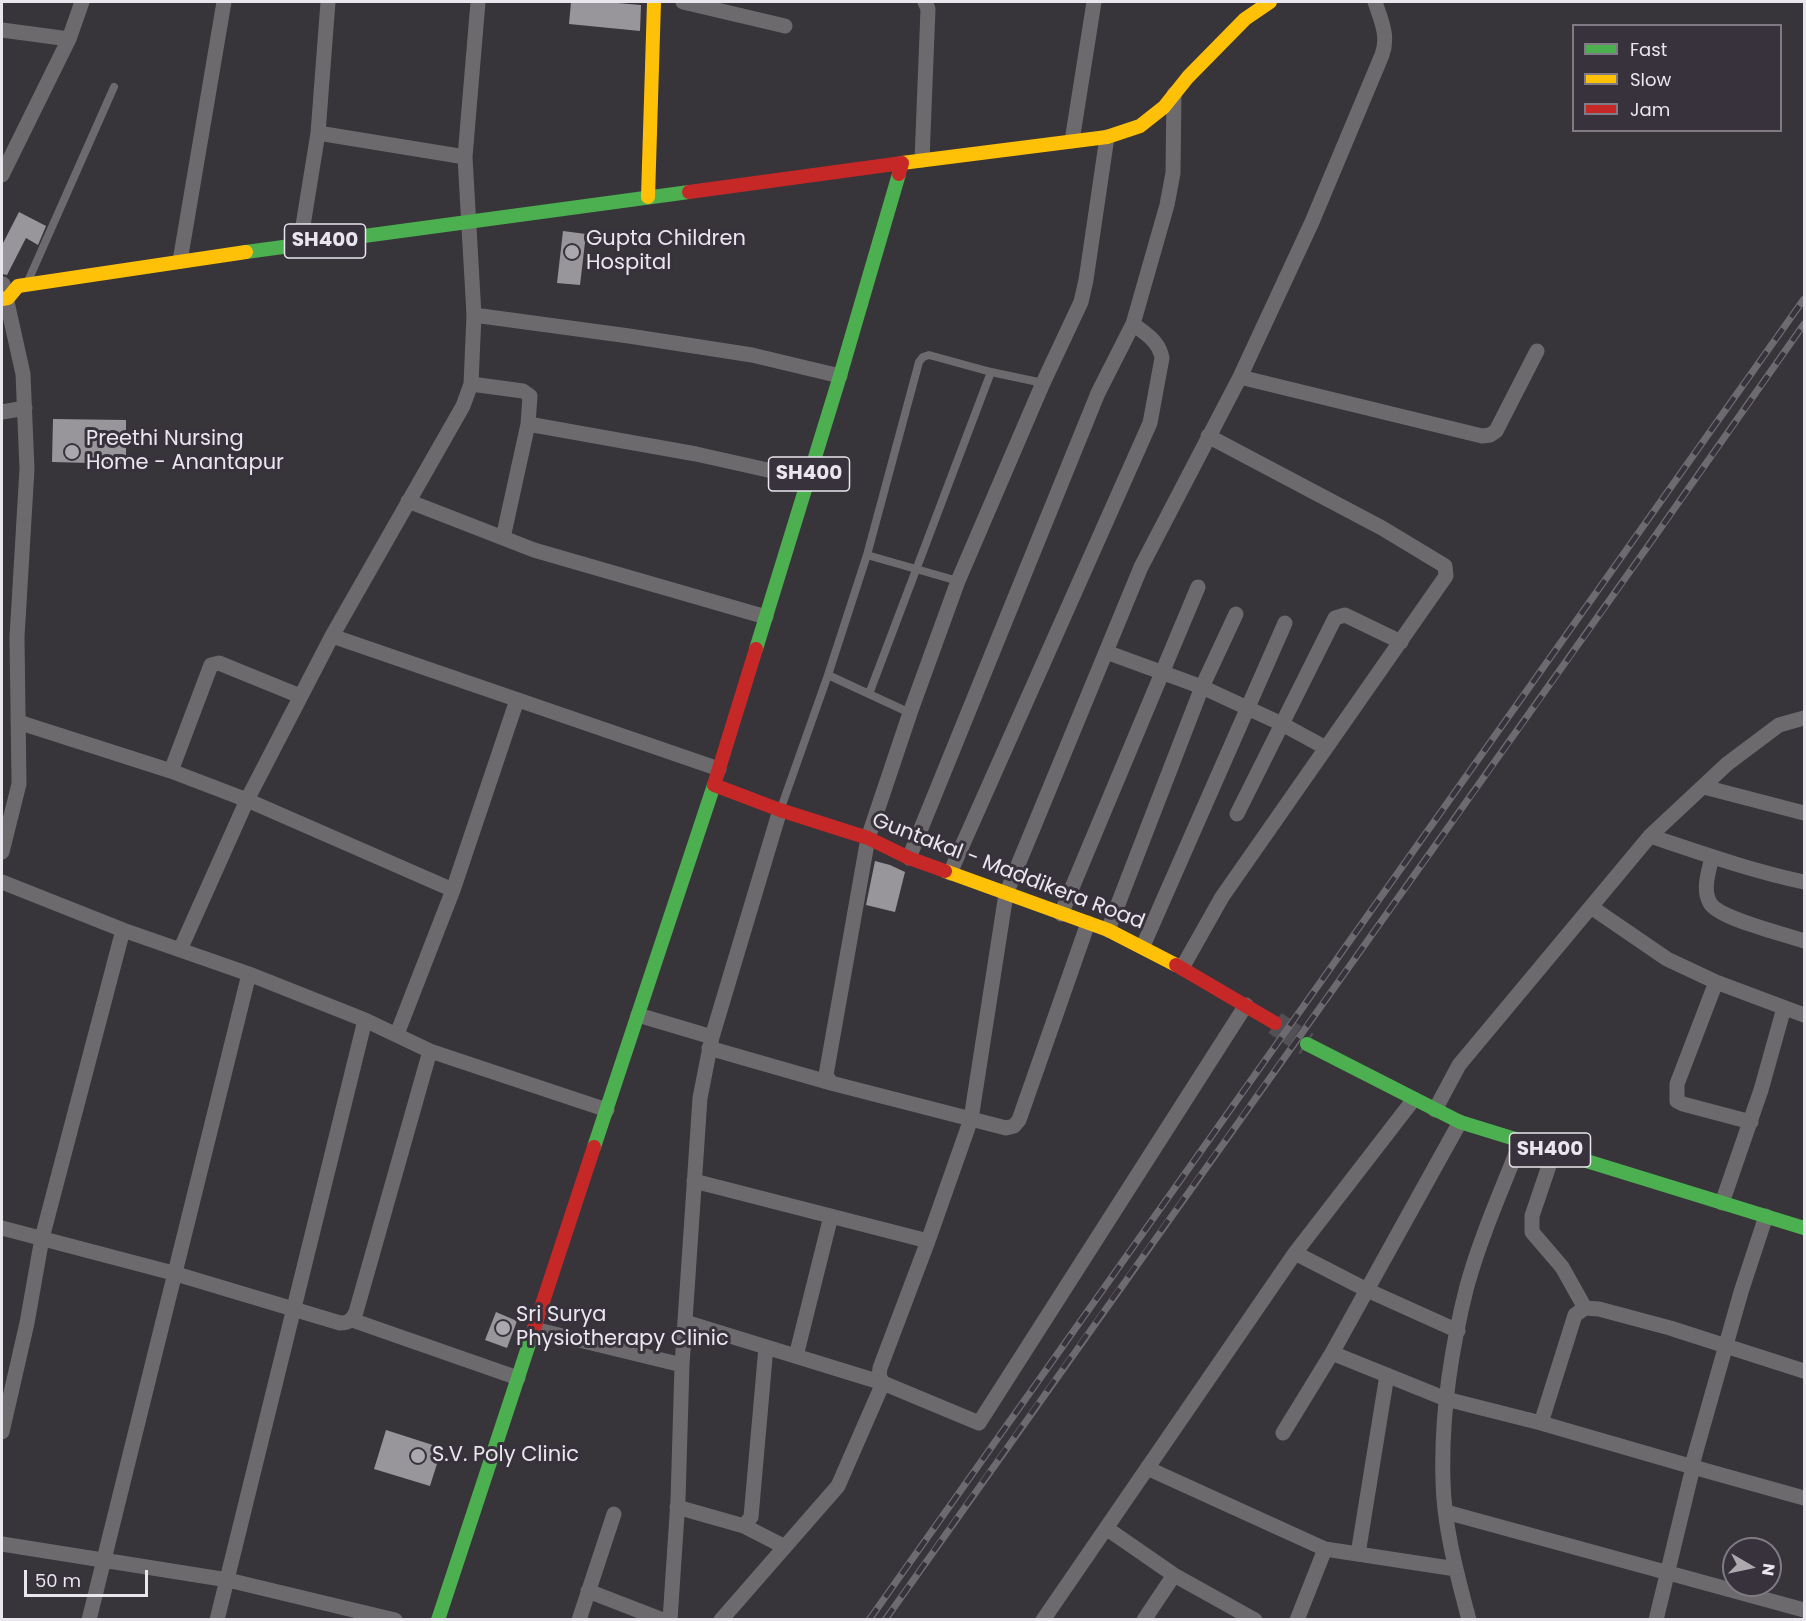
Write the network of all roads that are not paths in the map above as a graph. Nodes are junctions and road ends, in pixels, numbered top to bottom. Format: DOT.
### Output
graph roads {
  1 [pos="82,2"];
  2 [pos="224,2"];
  3 [pos="328,2"];
  4 [pos="478,2"];
  5 [pos="654,2"];
  6 [pos="683,2"];
  7 [pos="925,2"];
  8 [pos="1094,2"];
  9 [pos="1270,2"];
  10 [pos="1375,2"];
  11 [pos="785,26"];
  12 [pos="2,30"];
  13 [pos="69,39"];
  14 [pos="114,87"];
  15 [pos="1174,94"];
  16 [pos="318,133"];
  17 [pos="1107,137"];
  18 [pos="1072,141"];
  19 [pos="8,147"];
  20 [pos="465,157"];
  21 [pos="922,160"];
  22 [pos="902,162"];
  23 [pos="2,175"];
  24 [pos="648,197"];
  25 [pos="469,222"];
  26 [pos="300,244"];
  27 [pos="180,261"];
  28 [pos="10,289"];
  29 [pos="474,315"];
  30 [pos="1133,324"];
  31 [pos="1537,351"];
  32 [pos="991,372"];
  33 [pos="840,376"];
  34 [pos="1240,377"];
  35 [pos="1044,383"];
  36 [pos="471,384"];
  37 [pos="25,408"];
  38 [pos="2,412"];
  39 [pos="528,424"];
  40 [pos="1208,436"];
  41 [pos="808,479"];
  42 [pos="408,501"];
  43 [pos="503,538"];
  44 [pos="867,555"];
  45 [pos="918,570"];
  46 [pos="958,581"];
  47 [pos="1198,587"];
  48 [pos="1236,614"];
  49 [pos="766,617"];
  50 [pos="1285,622"];
  51 [pos="2,636"];
  52 [pos="332,636"];
  53 [pos="18,637"];
  54 [pos="1401,642"];
  55 [pos="1106,652"];
  56 [pos="1162,672"];
  57 [pos="828,675"];
  58 [pos="1202,687"];
  59 [pos="869,694"];
  60 [pos="300,696"];
  61 [pos="517,700"];
  62 [pos="1248,708"];
  63 [pos="910,713"];
  64 [pos="1804,718"];
  65 [pos="18,722"];
  66 [pos="1282,724"];
  67 [pos="1326,748"];
  68 [pos="719,769"];
  69 [pos="171,771"];
  70 [pos="714,785"];
  71 [pos="1704,787"];
  72 [pos="247,800"];
  73 [pos="780,810"];
  74 [pos="1804,813"];
  75 [pos="1237,814"];
  76 [pos="1650,836"];
  77 [pos="868,838"];
  78 [pos="2,852"];
  79 [pos="1712,857"];
  80 [pos="909,858"];
  81 [pos="950,873"];
  82 [pos="2,882"];
  83 [pos="1804,882"];
  84 [pos="453,890"];
  85 [pos="1006,894"];
  86 [pos="1591,907"];
  87 [pos="1061,914"];
  88 [pos="1088,923"];
  89 [pos="123,930"];
  90 [pos="1108,930"];
  91 [pos="1804,940"];
  92 [pos="1143,946"];
  93 [pos="180,950"];
  94 [pos="1182,968"];
  95 [pos="249,974"];
  96 [pos="1716,982"];
  97 [pos="1246,1005"];
  98 [pos="1784,1008"];
  99 [pos="638,1015"];
  100 [pos="1804,1015"];
  101 [pos="365,1020"];
  102 [pos="1275,1023"];
  103 [pos="397,1034"];
  104 [pos="710,1043"];
  105 [pos="1307,1044"];
  106 [pos="430,1051"];
  107 [pos="831,1083"];
  108 [pos="1414,1099"];
  109 [pos="606,1110"];
  110 [pos="1435,1110"];
  111 [pos="971,1119"];
  112 [pos="1460,1122"];
  113 [pos="1751,1122"];
  114 [pos="1521,1141"];
  115 [pos="1554,1151"];
  116 [pos="694,1182"];
  117 [pos="1722,1203"];
  118 [pos="831,1216"];
  119 [pos="1766,1216"];
  120 [pos="2,1228"];
  121 [pos="1804,1228"];
  122 [pos="42,1238"];
  123 [pos="928,1241"];
  124 [pos="1295,1253"];
  125 [pos="173,1273"];
  126 [pos="1367,1290"];
  127 [pos="1585,1308"];
  128 [pos="294,1309"];
  129 [pos="352,1320"];
  130 [pos="685,1322"];
  131 [pos="534,1329"];
  132 [pos="1458,1330"];
  133 [pos="1726,1346"];
  134 [pos="766,1347"];
  135 [pos="1332,1353"];
  136 [pos="796,1356"];
  137 [pos="682,1365"];
  138 [pos="1804,1371"];
  139 [pos="1387,1375"];
  140 [pos="518,1378"];
  141 [pos="883,1383"];
  142 [pos="1446,1399"];
  143 [pos="1541,1423"];
  144 [pos="2,1432"];
  145 [pos="1283,1433"];
  146 [pos="1693,1467"];
  147 [pos="1147,1468"];
  148 [pos="1804,1498"];
  149 [pos="677,1507"];
  150 [pos="1446,1512"];
  151 [pos="614,1514"];
  152 [pos="744,1526"];
  153 [pos="1106,1528"];
  154 [pos="2,1544"];
  155 [pos="785,1547"];
  156 [pos="1325,1549"];
  157 [pos="1358,1554"];
  158 [pos="104,1560"];
  159 [pos="1456,1569"];
  160 [pos="1668,1573"];
  161 [pos="1174,1575"];
  162 [pos="228,1580"];
  163 [pos="588,1591"];
  164 [pos="1804,1610"];
  165 [pos="89,1620"];
  166 [pos="217,1620"];
  167 [pos="395,1620"];
  168 [pos="438,1620"];
  169 [pos="579,1620"];
  170 [pos="663,1620"];
  171 [pos="670,1620"];
  172 [pos="721,1620"];
  173 [pos="1043,1620"];
  174 [pos="1144,1620"];
  175 [pos="1255,1620"];
  176 [pos="1297,1620"];
  177 [pos="1468,1620"];
  178 [pos="1656,1620"];
  1 -- 13 [label="street"];
  2 -- 27 [label="street"];
  3 -- 16 [label="street"];
  4 -- 20 [label="street"];
  5 -- 24 [label="main road"];
  6 -- 11 [label="street"];
  7 -- 21 [label="street"];
  8 -- 18 [label="street"];
  9 -- 15 [label="main road"];
  10 -- 34 [label="street"];
  12 -- 13 [label="street"];
  13 -- 19 [label="street"];
  14 -- 28 [label="lane"];
  15 -- 17 [label="main road"];
  15 -- 30 [label="street"];
  16 -- 20 [label="street"];
  16 -- 26 [label="street"];
  17 -- 18 [label="main road"];
  17 -- 35 [label="street"];
  18 -- 21 [label="main road"];
  19 -- 23 [label="street"];
  20 -- 25 [label="street"];
  21 -- 22 [label="main road"];
  22 -- 24 [label="main road, SH400"];
  22 -- 33 [label="main road, SH400"];
  24 -- 25 [label="main road, SH400"];
  25 -- 26 [label="main road, SH400"];
  25 -- 29 [label="street"];
  26 -- 27 [label="main road, SH400"];
  27 -- 28 [label="main road, SH400"];
  28 -- 37 [label="street"];
  29 -- 33 [label="street"];
  29 -- 36 [label="street"];
  30 -- 80 [label="street"];
  30 -- 81 [label="street"];
  31 -- 34 [label="street"];
  32 -- 35 [label="lane"];
  32 -- 44 [label="lane"];
  32 -- 45 [label="lane"];
  33 -- 41 [label="main road, SH400"];
  34 -- 40 [label="street"];
  35 -- 46 [label="street"];
  36 -- 39 [label="street"];
  36 -- 42 [label="street"];
  37 -- 38 [label="street"];
  37 -- 53 [label="street"];
  39 -- 41 [label="street"];
  39 -- 43 [label="street"];
  40 -- 54 [label="street"];
  40 -- 55 [label="street"];
  41 -- 49 [label="main road, SH400"];
  42 -- 43 [label="street"];
  42 -- 52 [label="street"];
  43 -- 49 [label="street"];
  44 -- 45 [label="lane"];
  44 -- 57 [label="lane"];
  45 -- 46 [label="lane"];
  45 -- 59 [label="lane"];
  46 -- 63 [label="street"];
  47 -- 56 [label="street"];
  48 -- 58 [label="street"];
  49 -- 68 [label="main road, SH400"];
  50 -- 62 [label="street"];
  51 -- 53 [label="street"];
  52 -- 60 [label="street"];
  52 -- 61 [label="street"];
  53 -- 65 [label="street"];
  54 -- 66 [label="street"];
  54 -- 67 [label="street"];
  55 -- 56 [label="street"];
  55 -- 85 [label="street"];
  56 -- 58 [label="street"];
  56 -- 87 [label="street"];
  57 -- 59 [label="lane"];
  57 -- 73 [label="lane"];
  58 -- 62 [label="street"];
  58 -- 90 [label="street"];
  59 -- 63 [label="lane"];
  60 -- 69 [label="street"];
  60 -- 72 [label="street"];
  61 -- 68 [label="street"];
  61 -- 84 [label="street"];
  62 -- 66 [label="street"];
  62 -- 92 [label="street"];
  63 -- 77 [label="street"];
  64 -- 71 [label="street"];
  65 -- 69 [label="street"];
  65 -- 78 [label="street"];
  66 -- 67 [label="street"];
  66 -- 75 [label="street"];
  67 -- 94 [label="street"];
  68 -- 70 [label="main road, SH400"];
  69 -- 72 [label="street"];
  70 -- 73 [label="main road, Guntakal - Maddikera Road"];
  70 -- 99 [label="main road"];
  71 -- 74 [label="street"];
  71 -- 76 [label="street"];
  72 -- 84 [label="street"];
  72 -- 93 [label="street"];
  73 -- 77 [label="main road, Guntakal - Maddikera Road"];
  73 -- 104 [label="street"];
  76 -- 79 [label="street"];
  76 -- 86 [label="street"];
  77 -- 80 [label="main road, Guntakal - Maddikera Road"];
  77 -- 107 [label="street"];
  79 -- 83 [label="street"];
  79 -- 91 [label="street"];
  80 -- 81 [label="main road, Guntakal - Maddikera Road"];
  81 -- 85 [label="main road, Guntakal - Maddikera Road"];
  82 -- 89 [label="street"];
  84 -- 103 [label="street"];
  85 -- 87 [label="main road, Guntakal - Maddikera Road"];
  85 -- 111 [label="street"];
  86 -- 96 [label="street"];
  86 -- 110 [label="street"];
  87 -- 88 [label="main road, Guntakal - Maddikera Road"];
  88 -- 90 [label="main road, Guntakal - Maddikera Road"];
  88 -- 111 [label="street"];
  89 -- 93 [label="street"];
  89 -- 122 [label="street"];
  90 -- 92 [label="main road, Guntakal - Maddikera Road"];
  92 -- 94 [label="main road, Guntakal - Maddikera Road"];
  93 -- 95 [label="street"];
  94 -- 97 [label="main road, Guntakal - Maddikera Road"];
  95 -- 101 [label="street"];
  95 -- 125 [label="street"];
  96 -- 98 [label="street"];
  96 -- 113 [label="street"];
  97 -- 102 [label="main road, Guntakal - Maddikera Road"];
  97 -- 141 [label="street"];
  98 -- 100 [label="street"];
  98 -- 113 [label="street"];
  99 -- 104 [label="street"];
  99 -- 109 [label="main road"];
  101 -- 103 [label="street"];
  101 -- 128 [label="street"];
  103 -- 106 [label="street"];
  104 -- 107 [label="street"];
  104 -- 116 [label="street"];
  105 -- 108 [label="main road, SH400"];
  106 -- 109 [label="street"];
  106 -- 129 [label="street"];
  107 -- 111 [label="street"];
  108 -- 110 [label="main road, SH400"];
  108 -- 124 [label="street"];
  109 -- 131 [label="main road"];
  110 -- 112 [label="main road, SH400"];
  111 -- 123 [label="street"];
  112 -- 114 [label="main road, SH400"];
  112 -- 126 [label="street"];
  113 -- 117 [label="street"];
  114 -- 115 [label="main road, SH400"];
  114 -- 132 [label="street"];
  115 -- 117 [label="main road, SH400"];
  115 -- 127 [label="street"];
  116 -- 118 [label="street"];
  116 -- 130 [label="street"];
  117 -- 119 [label="main road, SH400"];
  118 -- 123 [label="street"];
  118 -- 136 [label="street"];
  119 -- 121 [label="main road, SH400"];
  119 -- 133 [label="street"];
  120 -- 122 [label="street"];
  122 -- 125 [label="street"];
  122 -- 144 [label="street"];
  123 -- 141 [label="street"];
  124 -- 126 [label="street"];
  124 -- 147 [label="street"];
  125 -- 128 [label="street"];
  125 -- 158 [label="street"];
  126 -- 132 [label="street"];
  126 -- 135 [label="street"];
  127 -- 133 [label="street"];
  127 -- 143 [label="street"];
  128 -- 129 [label="street"];
  128 -- 162 [label="street"];
  129 -- 140 [label="street"];
  130 -- 134 [label="street"];
  130 -- 137 [label="street"];
  131 -- 137 [label="street"];
  131 -- 140 [label="main road"];
  132 -- 142 [label="street"];
  133 -- 138 [label="street"];
  133 -- 146 [label="street"];
  134 -- 136 [label="street"];
  134 -- 152 [label="street"];
  135 -- 139 [label="street"];
  135 -- 145 [label="street"];
  136 -- 141 [label="street"];
  137 -- 149 [label="street"];
  139 -- 142 [label="street"];
  139 -- 157 [label="street"];
  140 -- 168 [label="main road"];
  141 -- 155 [label="street"];
  142 -- 143 [label="street"];
  142 -- 150 [label="street"];
  143 -- 146 [label="street"];
  146 -- 148 [label="street"];
  146 -- 160 [label="street"];
  147 -- 153 [label="street"];
  147 -- 156 [label="street"];
  149 -- 152 [label="street"];
  149 -- 171 [label="street"];
  150 -- 159 [label="street"];
  150 -- 160 [label="street"];
  151 -- 163 [label="street"];
  152 -- 155 [label="street"];
  153 -- 161 [label="street"];
  153 -- 173 [label="street"];
  154 -- 158 [label="street"];
  155 -- 172 [label="street"];
  156 -- 157 [label="street"];
  156 -- 176 [label="street"];
  157 -- 159 [label="street"];
  158 -- 162 [label="street"];
  158 -- 165 [label="street"];
  159 -- 177 [label="street"];
  160 -- 164 [label="street"];
  160 -- 178 [label="street"];
  161 -- 174 [label="street"];
  161 -- 175 [label="street"];
  162 -- 166 [label="street"];
  162 -- 167 [label="street"];
  163 -- 169 [label="street"];
  163 -- 170 [label="street"];
}
